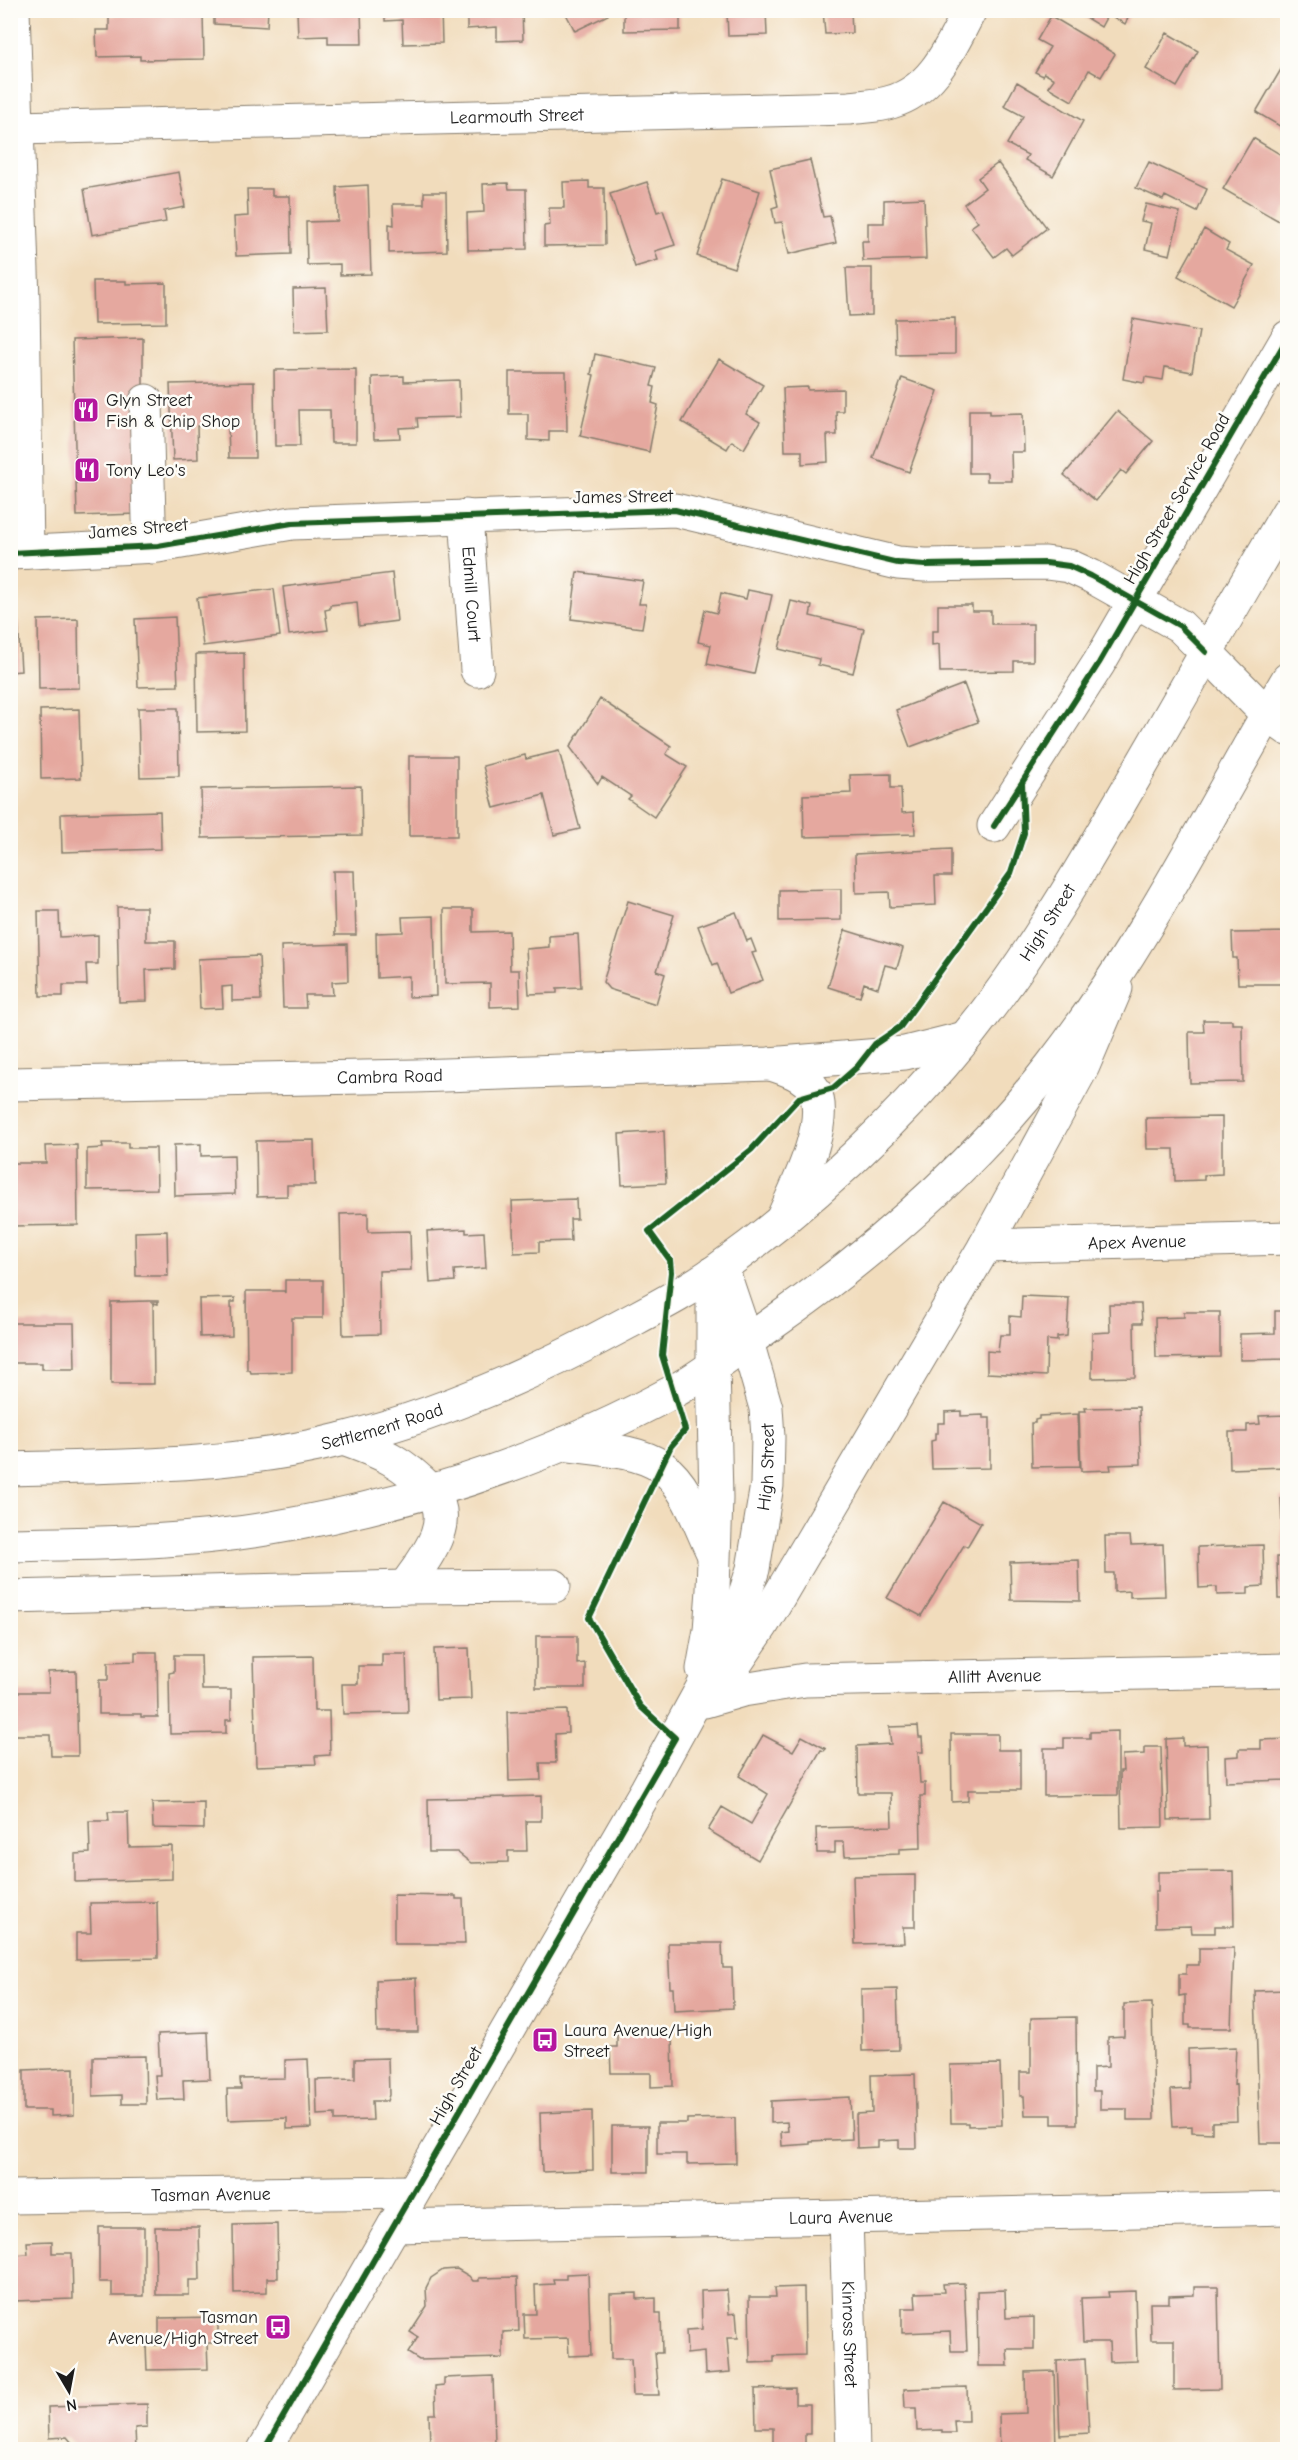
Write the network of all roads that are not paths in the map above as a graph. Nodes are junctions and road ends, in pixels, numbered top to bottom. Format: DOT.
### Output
graph roads {
  1 [pos="13,10"];
  2 [pos="970,10"];
  3 [pos="17,128"];
  4 [pos="1287,337"];
  5 [pos="146,401"];
  6 [pos="1287,512"];
  7 [pos="466,516"];
  8 [pos="152,547"];
  9 [pos="19,552"];
  10 [pos="1135,600"];
  11 [pos="1206,652"];
  12 [pos="477,670"];
  13 [pos="1287,679"];
  14 [pos="1277,721"];
  15 [pos="994,826"];
  16 [pos="1129,956"];
  17 [pos="964,1038"];
  18 [pos="769,1064"];
  19 [pos="10,1084"];
  20 [pos="782,1220"];
  21 [pos="1287,1239"];
  22 [pos="985,1246"];
  23 [pos="718,1270"];
  24 [pos="747,1342"];
  25 [pos="713,1366"];
  26 [pos="343,1439"];
  27 [pos="563,1444"];
  28 [pos="10,1469"];
  29 [pos="432,1492"];
  30 [pos="10,1545"];
  31 [pos="714,1555"];
  32 [pos="554,1586"];
  33 [pos="405,1587"];
  34 [pos="10,1597"];
  35 [pos="1287,1670"];
  36 [pos="700,1699"];
  37 [pos="412,2192"];
  38 [pos="10,2197"];
  39 [pos="1287,2208"];
  40 [pos="846,2217"];
  41 [pos="394,2226"];
  42 [pos="264,2450"];
  43 [pos="853,2450"];
  1 -- 3 [label="main road"];
  2 -- 3 [label="main road, Learmouth Street"];
  3 -- 9 [label="main road"];
  4 -- 10 [label="main road, High Street Service Road"];
  5 -- 8 [label="main road"];
  6 -- 11 [label="main road, High Street"];
  7 -- 8 [label="main road, James Street"];
  7 -- 10 [label="main road, James Street"];
  7 -- 12 [label="main road, Edmill Court"];
  8 -- 9 [label="main road, James Street"];
  10 -- 11 [label="main road, James Street"];
  10 -- 15 [label="main road, High Street Service Road"];
  11 -- 14 [label="main road, James Street"];
  11 -- 17 [label="main road, High Street"];
  13 -- 14 [label="main road, High Street"];
  14 -- 16 [label="main road, High Street"];
  16 -- 22 [label="main road, High Street"];
  16 -- 24 [label="main road, High Street"];
  17 -- 18 [label="main road, Cambra Road"];
  17 -- 20 [label="main road, High Street"];
  18 -- 19 [label="main road, Cambra Road"];
  18 -- 20 [label="main road, Cambra Road"];
  20 -- 23 [label="main road, High Street"];
  21 -- 22 [label="main road, Apex Avenue"];
  22 -- 36 [label="main road, High Street"];
  23 -- 24 [label="main road"];
  23 -- 25 [label="main road, High Street"];
  23 -- 26 [label="main road, Settlement Road"];
  24 -- 25 [label="main road"];
  24 -- 36 [label="main road, High Street"];
  25 -- 27 [label="main road"];
  25 -- 31 [label="main road, High Street"];
  26 -- 28 [label="main road, Settlement Road"];
  26 -- 29 [label="main road"];
  27 -- 29 [label="main road"];
  27 -- 31 [label="main road"];
  29 -- 30 [label="main road"];
  29 -- 33 [label="main road"];
  31 -- 36 [label="main road, High Street"];
  32 -- 33 [label="main road"];
  33 -- 34 [label="main road"];
  35 -- 36 [label="main road, Allitt Avenue"];
  36 -- 37 [label="main road, High Street"];
  37 -- 38 [label="main road, Tasman Avenue"];
  37 -- 41 [label="main road, High Street"];
  39 -- 40 [label="main road, Laura Avenue"];
  40 -- 41 [label="main road, Laura Avenue"];
  40 -- 43 [label="main road, Kinross Street"];
  41 -- 42 [label="main road, High Street"];
}
